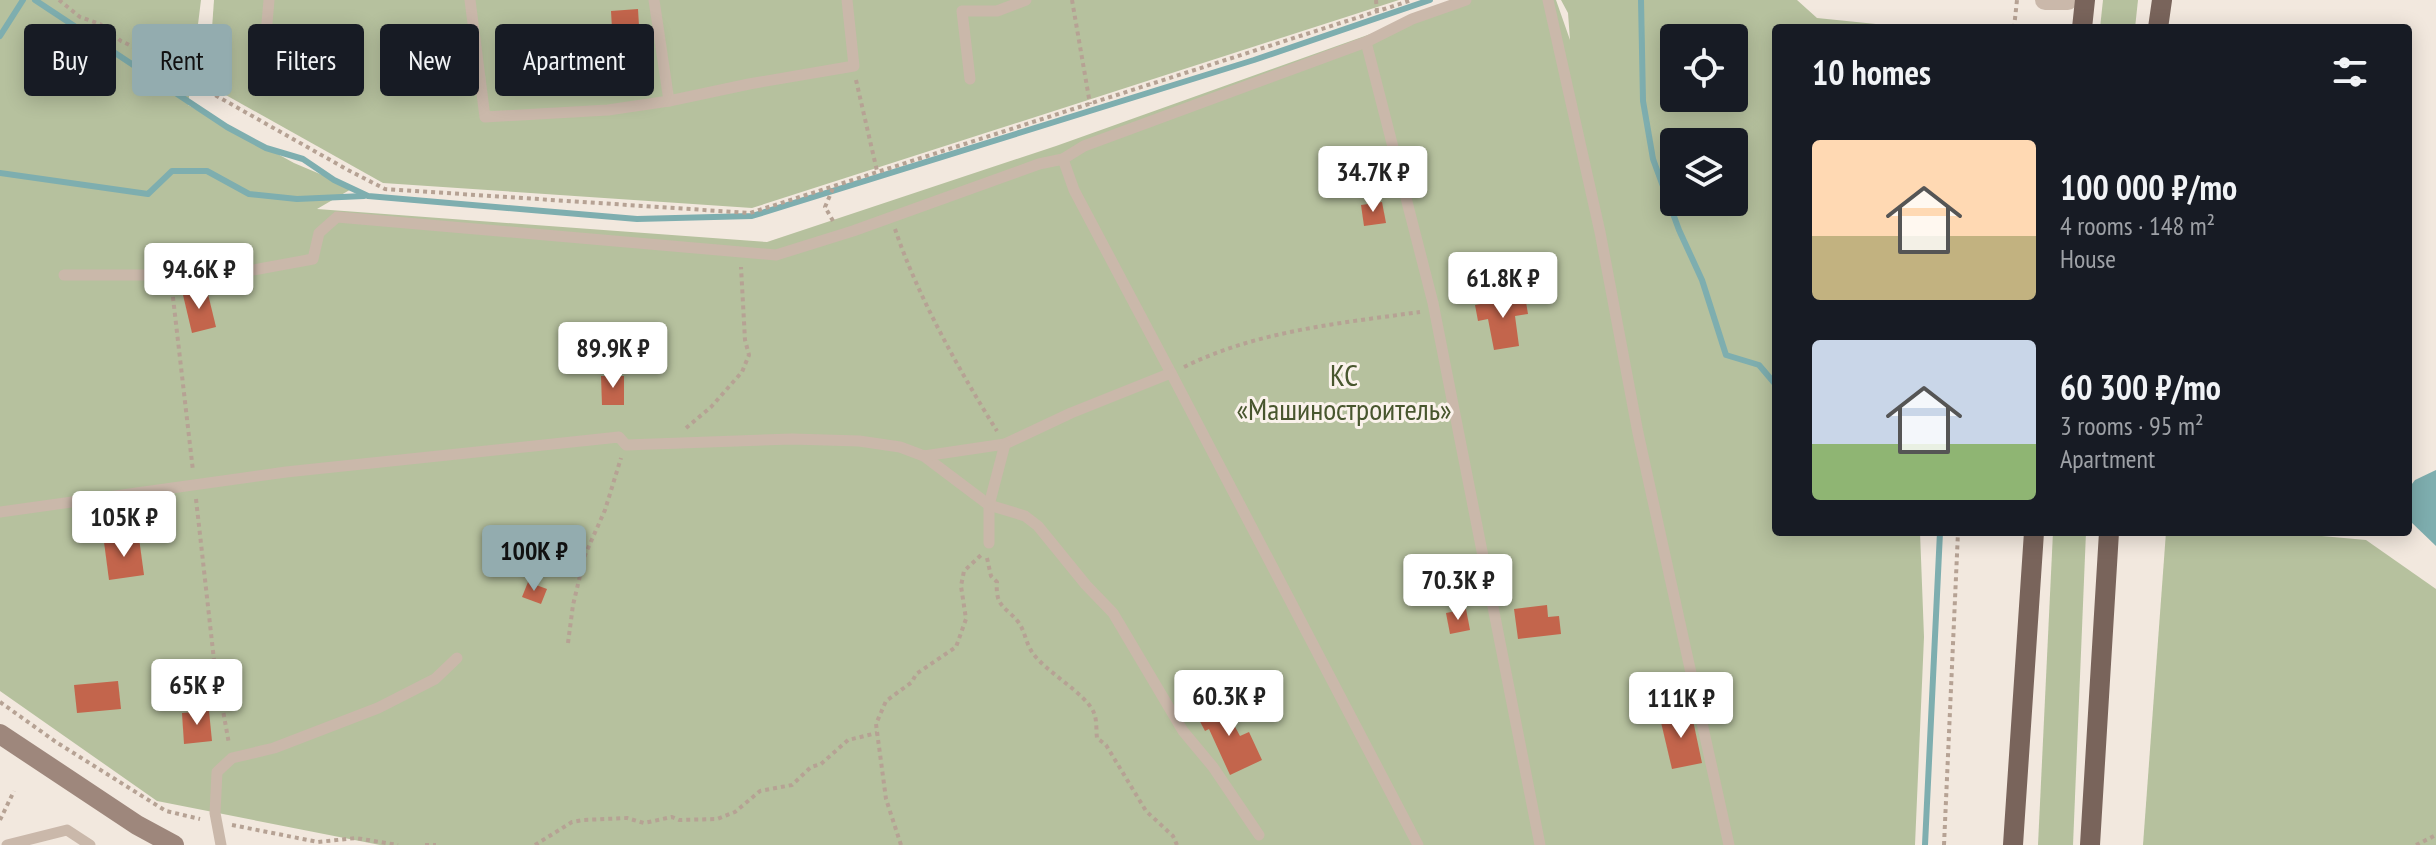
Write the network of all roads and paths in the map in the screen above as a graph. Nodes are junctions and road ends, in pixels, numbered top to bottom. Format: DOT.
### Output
graph roads {
  1 [pos="59,0"];
  2 [pos="269,0"];
  3 [pos="470,0"];
  4 [pos="654,0"];
  5 [pos="847,0"];
  6 [pos="1026,0"];
  7 [pos="1072,0"];
  8 [pos="1376,0"];
  9 [pos="1412,0"];
  10 [pos="1466,0"];
  11 [pos="1548,0"];
  12 [pos="2017,0"];
  13 [pos="2045,0"];
  14 [pos="2068,0"];
  15 [pos="2085,0"];
  16 [pos="2162,0"];
  17 [pos="962,6"];
  18 [pos="1377,11"];
  19 [pos="267,24"];
  20 [pos="2014,24"];
  21 [pos="2082,24"];
  22 [pos="2159,24"];
  23 [pos="1366,42"];
  24 [pos="854,66"];
  25 [pos="970,79"];
  26 [pos="669,101"];
  27 [pos="1090,104"];
  28 [pos="1063,159"];
  29 [pos="877,171"];
  30 [pos="835,184"];
  31 [pos="890,215"];
  32 [pos="853,231"];
  33 [pos="742,253"];
  34 [pos="170,274"];
  35 [pos="64,275"];
  36 [pos="1434,310"];
  37 [pos="1171,373"];
  38 [pos="674,444"];
  39 [pos="1005,444"];
  40 [pos="626,445"];
  41 [pos="924,456"];
  42 [pos="195,486"];
  43 [pos="989,505"];
  44 [pos="0,512"];
  45 [pos="1958,536"];
  46 [pos="2034,536"];
  47 [pos="2109,536"];
  48 [pos="989,543"];
  49 [pos="568,643"];
  50 [pos="457,658"];
  51 [pos="0,702"];
  52 [pos="877,733"];
  53 [pos="0,734"];
  54 [pos="232,758"];
  55 [pos="14,791"];
  56 [pos="0,820"];
  57 [pos="216,820"];
  58 [pos="1259,835"];
  59 [pos="2436,835"];
  60 [pos="7,845"];
  61 [pos="90,845"];
  62 [pos="174,845"];
  63 [pos="221,845"];
  64 [pos="398,845"];
  65 [pos="425,845"];
  66 [pos="436,845"];
  67 [pos="535,845"];
  68 [pos="901,845"];
  69 [pos="1177,845"];
  70 [pos="1418,845"];
  71 [pos="1540,845"];
  72 [pos="1729,845"];
  73 [pos="1944,845"];
  74 [pos="2013,845"];
  75 [pos="2090,845"];
  76 [pos="2416,845"];
  1 -- 30 [label="path"];
  2 -- 19 [label="lane"];
  3 -- 26 [label="lane"];
  4 -- 26 [label="lane"];
  5 -- 24 [label="lane"];
  6 -- 17 [label="lane"];
  7 -- 27 [label="path"];
  8 -- 18 [label="path"];
  9 -- 18 [label="path"];
  10 -- 23 [label="lane"];
  11 -- 72 [label="lane"];
  12 -- 20 [label="path"];
  13 -- 14 [label="street"];
  15 -- 21 [label="main road"];
  16 -- 22 [label="main road"];
  17 -- 25 [label="lane"];
  18 -- 27 [label="path"];
  23 -- 28 [label="lane"];
  23 -- 36 [label="lane"];
  24 -- 26 [label="lane"];
  24 -- 29 [label="path"];
  27 -- 29 [label="path"];
  28 -- 31 [label="lane"];
  28 -- 37 [label="lane"];
  29 -- 30 [label="path"];
  30 -- 32 [label="path"];
  31 -- 32 [label="lane"];
  31 -- 39 [label="path"];
  32 -- 33 [label="lane"];
  33 -- 34 [label="lane"];
  33 -- 38 [label="path"];
  34 -- 35 [label="lane"];
  34 -- 42 [label="path"];
  36 -- 37 [label="path"];
  36 -- 71 [label="lane"];
  37 -- 39 [label="lane"];
  37 -- 70 [label="lane"];
  38 -- 40 [label="lane"];
  38 -- 41 [label="lane"];
  39 -- 41 [label="lane"];
  39 -- 43 [label="lane"];
  40 -- 42 [label="lane"];
  40 -- 49 [label="path"];
  41 -- 43 [label="lane"];
  42 -- 44 [label="lane"];
  42 -- 54 [label="path"];
  43 -- 48 [label="lane"];
  43 -- 58 [label="lane"];
  45 -- 73 [label="path"];
  46 -- 74 [label="main road"];
  47 -- 75 [label="main road"];
  50 -- 54 [label="lane"];
  51 -- 57 [label="path"];
  52 -- 67 [label="path"];
  52 -- 68 [label="path"];
  52 -- 69 [label="path"];
  53 -- 62 [label="main road"];
  54 -- 57 [label="lane"];
  55 -- 56 [label="path"];
  57 -- 63 [label="lane"];
  57 -- 64 [label="path"];
  59 -- 76 [label="path"];
  60 -- 61 [label="lane"];
  65 -- 66 [label="path"];
}
